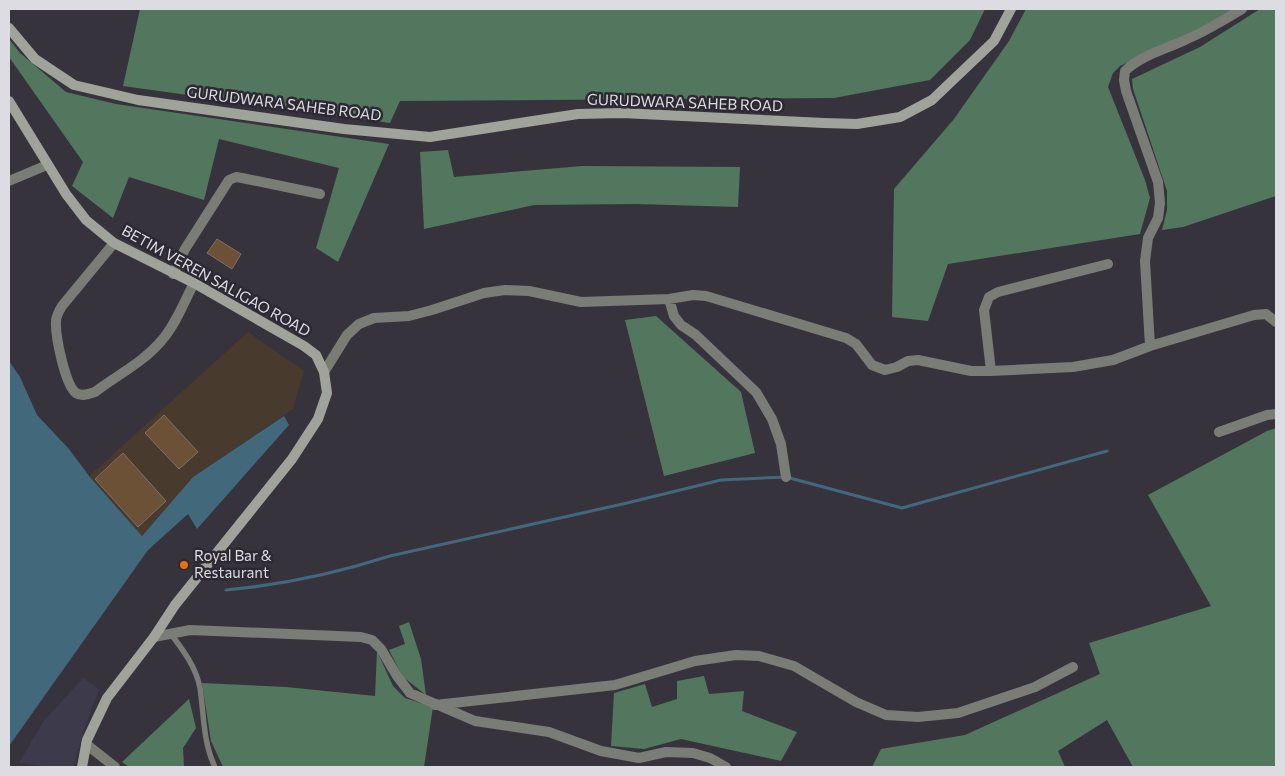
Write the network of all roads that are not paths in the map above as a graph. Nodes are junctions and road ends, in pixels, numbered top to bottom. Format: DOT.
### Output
graph roads {
  1 [pos="1011,9"];
  2 [pos="1242,9"];
  3 [pos="9,28"];
  4 [pos="9,101"];
  5 [pos="47,165"];
  6 [pos="9,181"];
  7 [pos="320,194"];
  8 [pos="114,243"];
  9 [pos="1108,264"];
  10 [pos="173,274"];
  11 [pos="194,283"];
  12 [pos="669,298"];
  13 [pos="1276,322"];
  14 [pos="1150,346"];
  15 [pos="324,372"];
  16 [pos="991,372"];
  17 [pos="1276,414"];
  18 [pos="1219,432"];
  19 [pos="786,478"];
  20 [pos="171,633"];
  21 [pos="154,636"];
  22 [pos="1073,667"];
  23 [pos="435,705"];
  24 [pos="86,744"];
  25 [pos="82,767"];
  26 [pos="114,767"];
  27 [pos="215,767"];
  28 [pos="726,767"];
  1 -- 3 [label="street, GURUDWARA SAHEB ROAD"];
  2 -- 14 [label="street"];
  4 -- 5 [label="street, BETIM VEREN SALIGAO ROAD"];
  5 -- 6 [label="street"];
  5 -- 8 [label="street, BETIM VEREN SALIGAO ROAD"];
  7 -- 10 [label="street"];
  8 -- 10 [label="street, BETIM VEREN SALIGAO ROAD"];
  8 -- 11 [label="street"];
  9 -- 16 [label="street"];
  10 -- 11 [label="street, BETIM VEREN SALIGAO ROAD"];
  11 -- 15 [label="street, BETIM VEREN SALIGAO ROAD"];
  12 -- 15 [label="street"];
  12 -- 16 [label="street"];
  12 -- 19 [label="street"];
  13 -- 14 [label="street"];
  14 -- 16 [label="street"];
  15 -- 21 [label="street, BETIM VEREN SALIGAO ROAD"];
  17 -- 18 [label="street"];
  20 -- 21 [label="street"];
  20 -- 23 [label="street"];
  20 -- 27 [label="lane"];
  21 -- 24 [label="street, BETIM VEREN SALIGAO ROAD"];
  22 -- 23 [label="street"];
  23 -- 28 [label="street"];
  24 -- 25 [label="street, BETIM VEREN SALIGAO ROAD"];
  24 -- 26 [label="street"];
}
